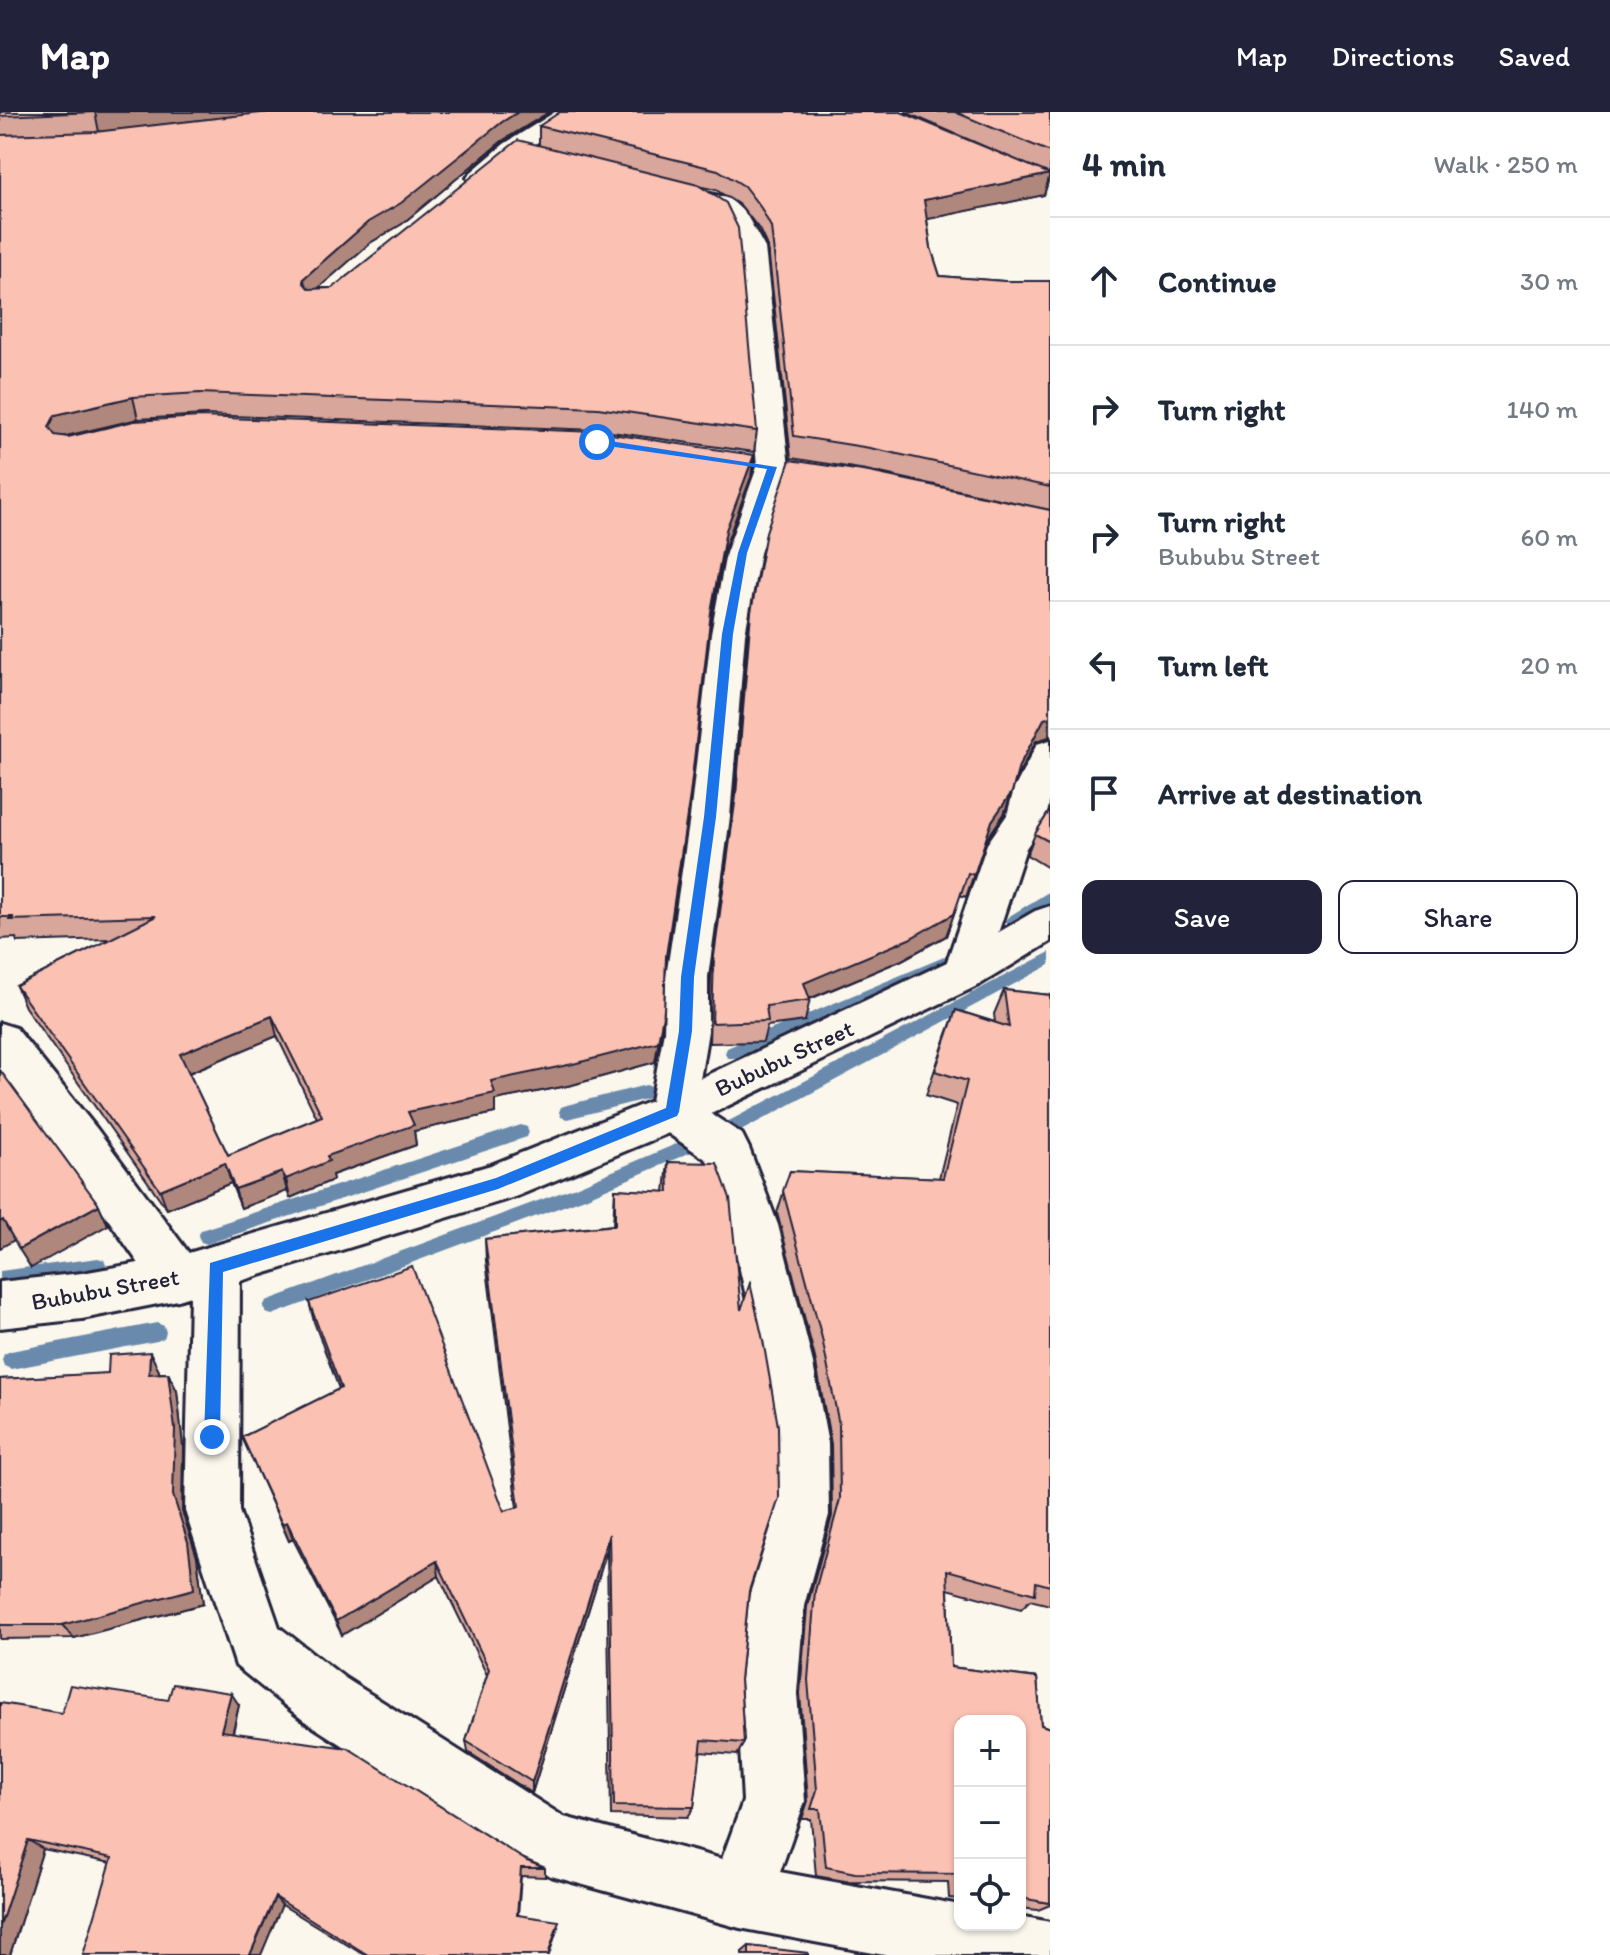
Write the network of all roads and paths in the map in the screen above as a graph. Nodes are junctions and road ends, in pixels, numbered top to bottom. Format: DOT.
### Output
graph roads {
  1 [pos="571,112"];
  2 [pos="512,149"];
  3 [pos="542,157"];
  4 [pos="647,184"];
  5 [pos="455,198"];
  6 [pos="1050,753"];
  7 [pos="1050,922"];
  8 [pos="964,973"];
  9 [pos="0,1041"];
  10 [pos="672,1112"];
  11 [pos="197,1273"];
  12 [pos="0,1305"];
  13 [pos="740,1896"];
  14 [pos="1050,1954"];
  1 -- 2 [label="street"];
  2 -- 3 [label="street"];
  2 -- 5 [label="street"];
  4 -- 10 [label="street"];
  6 -- 8 [label="street"];
  7 -- 8 [label="street, Bububu Street"];
  8 -- 10 [label="street, Bububu Street"];
  9 -- 11 [label="street"];
  10 -- 11 [label="street, Bububu Street"];
  10 -- 13 [label="street"];
  11 -- 12 [label="street, Bububu Street"];
  11 -- 13 [label="street"];
  13 -- 14 [label="street"];
}
